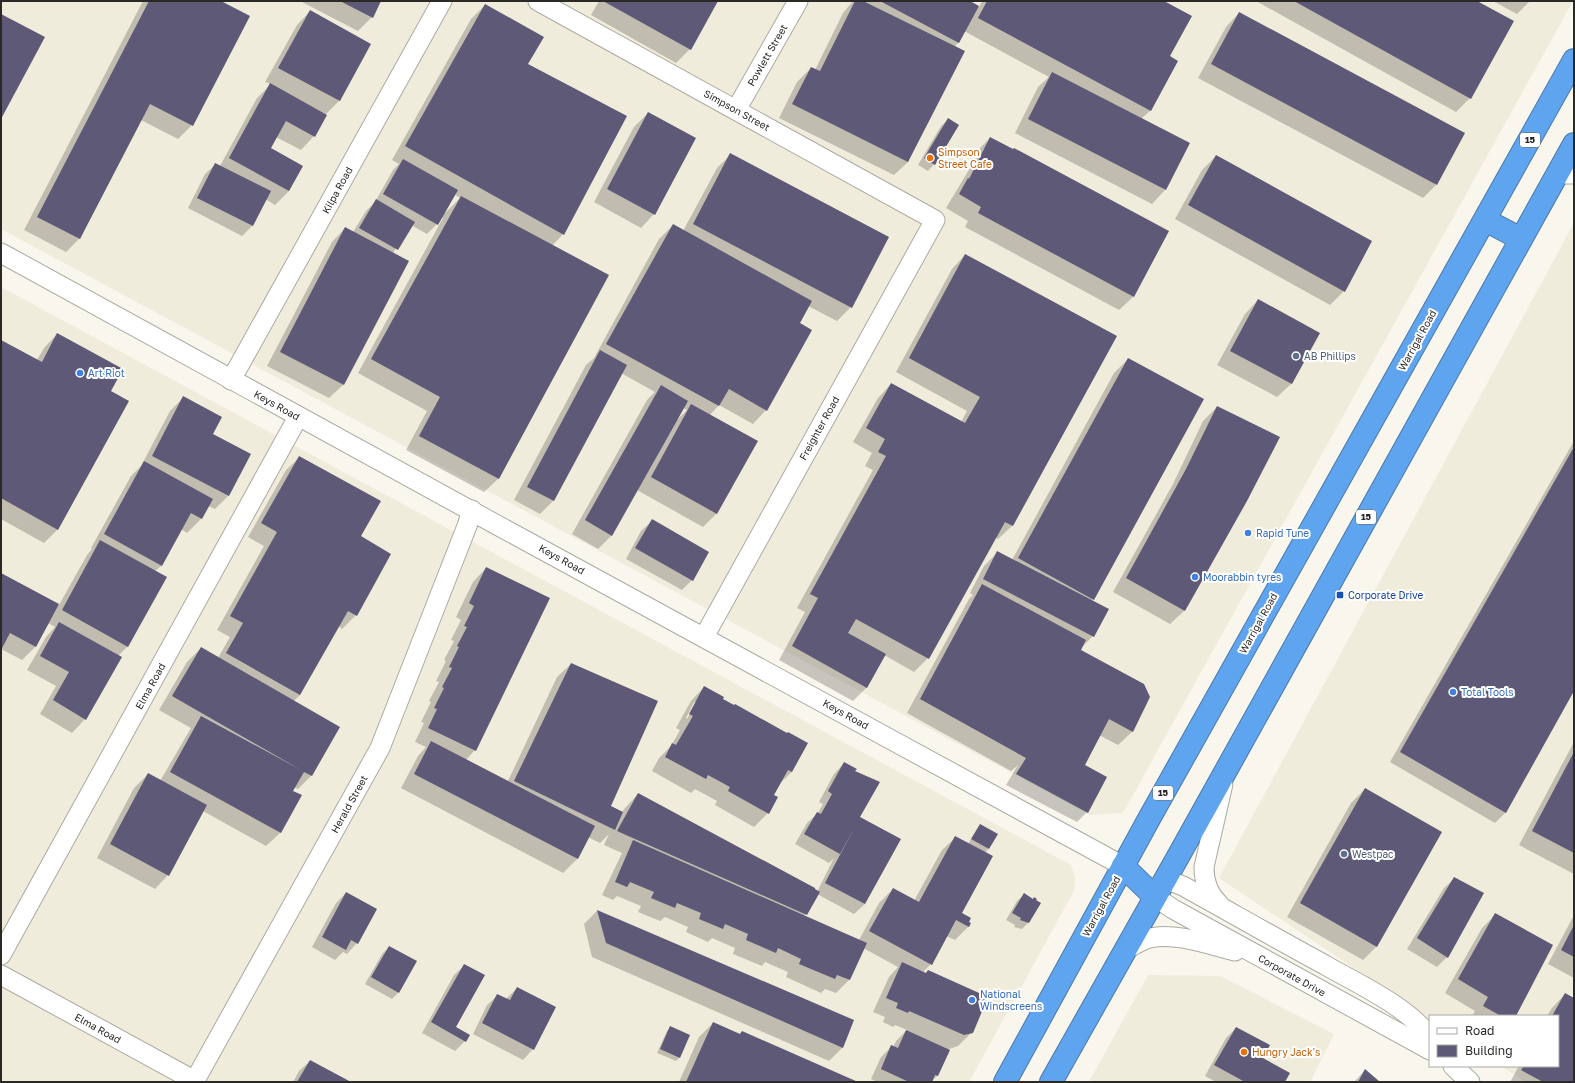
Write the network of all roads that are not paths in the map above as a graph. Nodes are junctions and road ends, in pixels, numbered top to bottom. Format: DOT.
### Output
graph roads {
  1 [pos="442,1"];
  2 [pos="538,1"];
  3 [pos="798,1"];
  4 [pos="1574,60"];
  5 [pos="736,110"];
  6 [pos="1574,144"];
  7 [pos="1566,174"];
  8 [pos="935,220"];
  9 [pos="1485,220"];
  10 [pos="1521,239"];
  11 [pos="1,253"];
  12 [pos="231,380"];
  13 [pos="298,417"];
  14 [pos="472,510"];
  15 [pos="704,637"];
  16 [pos="1227,767"];
  17 [pos="1123,866"];
  18 [pos="1160,888"];
  19 [pos="1228,911"];
  20 [pos="1124,950"];
  21 [pos="1,955"];
  22 [pos="1260,956"];
  23 [pos="1330,968"];
  24 [pos="1,975"];
  25 [pos="1318,990"];
  26 [pos="1429,1036"];
  27 [pos="1429,1049"];
  28 [pos="1454,1067"];
  29 [pos="195,1081"];
  30 [pos="1005,1082"];
  31 [pos="1050,1082"];
  32 [pos="1470,1082"];
  1 -- 12 [label="street, Kilpa Road"];
  2 -- 5 [label="street, Simpson Street"];
  3 -- 5 [label="street, Powlett Street"];
  4 -- 9 [label="highway, Warrigal Road / 15"];
  5 -- 8 [label="street, Simpson Street"];
  6 -- 7 [label="highway, 15"];
  7 -- 10 [label="highway, 15"];
  8 -- 15 [label="street, Freighter Road"];
  9 -- 10 [label="highway"];
  9 -- 17 [label="highway, Warrigal Road / 15"];
  10 -- 16 [label="highway, 15"];
  11 -- 12 [label="street, Keys Road"];
  12 -- 13 [label="street, Keys Road"];
  13 -- 14 [label="street, Keys Road"];
  13 -- 21 [label="street, Elma Road"];
  14 -- 15 [label="street, Keys Road"];
  14 -- 29 [label="street, Herald Street"];
  15 -- 17 [label="street, Keys Road"];
  16 -- 18 [label="highway, 15"];
  16 -- 19 [label="street"];
  17 -- 18 [label="highway"];
  17 -- 30 [label="highway, Warrigal Road / 15"];
  18 -- 19 [label="street"];
  18 -- 20 [label="highway, 15"];
  18 -- 22 [label="street, Corporate Drive"];
  19 -- 23 [label="street"];
  20 -- 22 [label="street"];
  20 -- 31 [label="highway, 15"];
  22 -- 25 [label="street, Corporate Drive"];
  23 -- 25 [label="street"];
  23 -- 26 [label="street"];
  24 -- 29 [label="street, Elma Road"];
  25 -- 27 [label="street, Corporate Drive"];
  28 -- 32 [label="street"];
}
